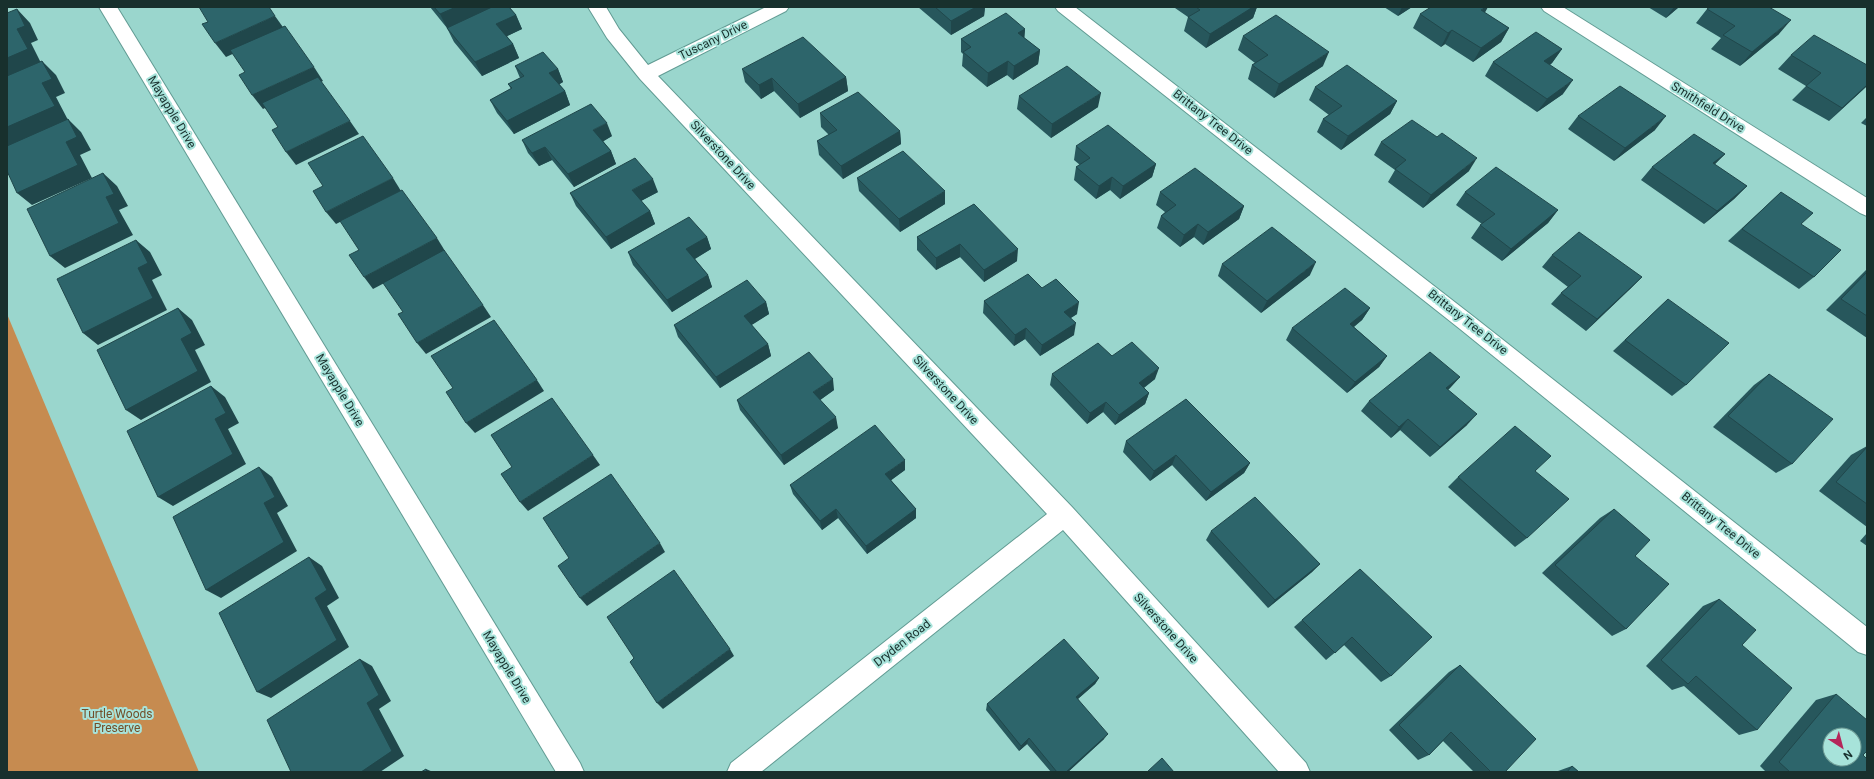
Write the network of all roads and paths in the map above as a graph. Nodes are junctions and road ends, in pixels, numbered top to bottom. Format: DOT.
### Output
graph roads {
  1 [pos="108,7"];
  2 [pos="597,7"];
  3 [pos="780,7"];
  4 [pos="1064,7"];
  5 [pos="1550,7"];
  6 [pos="646,74"];
  7 [pos="1867,208"];
  8 [pos="1064,515"];
  9 [pos="1867,643"];
  10 [pos="571,772"];
  11 [pos="740,772"];
  12 [pos="1297,772"];
  1 -- 10 [label="street, Mayapple Drive"];
  2 -- 6 [label="street, Silverstone Drive"];
  3 -- 6 [label="street, Tuscany Drive"];
  4 -- 9 [label="street, Brittany Tree Drive"];
  5 -- 7 [label="street, Smithfield Drive"];
  6 -- 8 [label="street, Silverstone Drive"];
  8 -- 11 [label="street, Dryden Road"];
  8 -- 12 [label="street, Silverstone Drive"];
}
